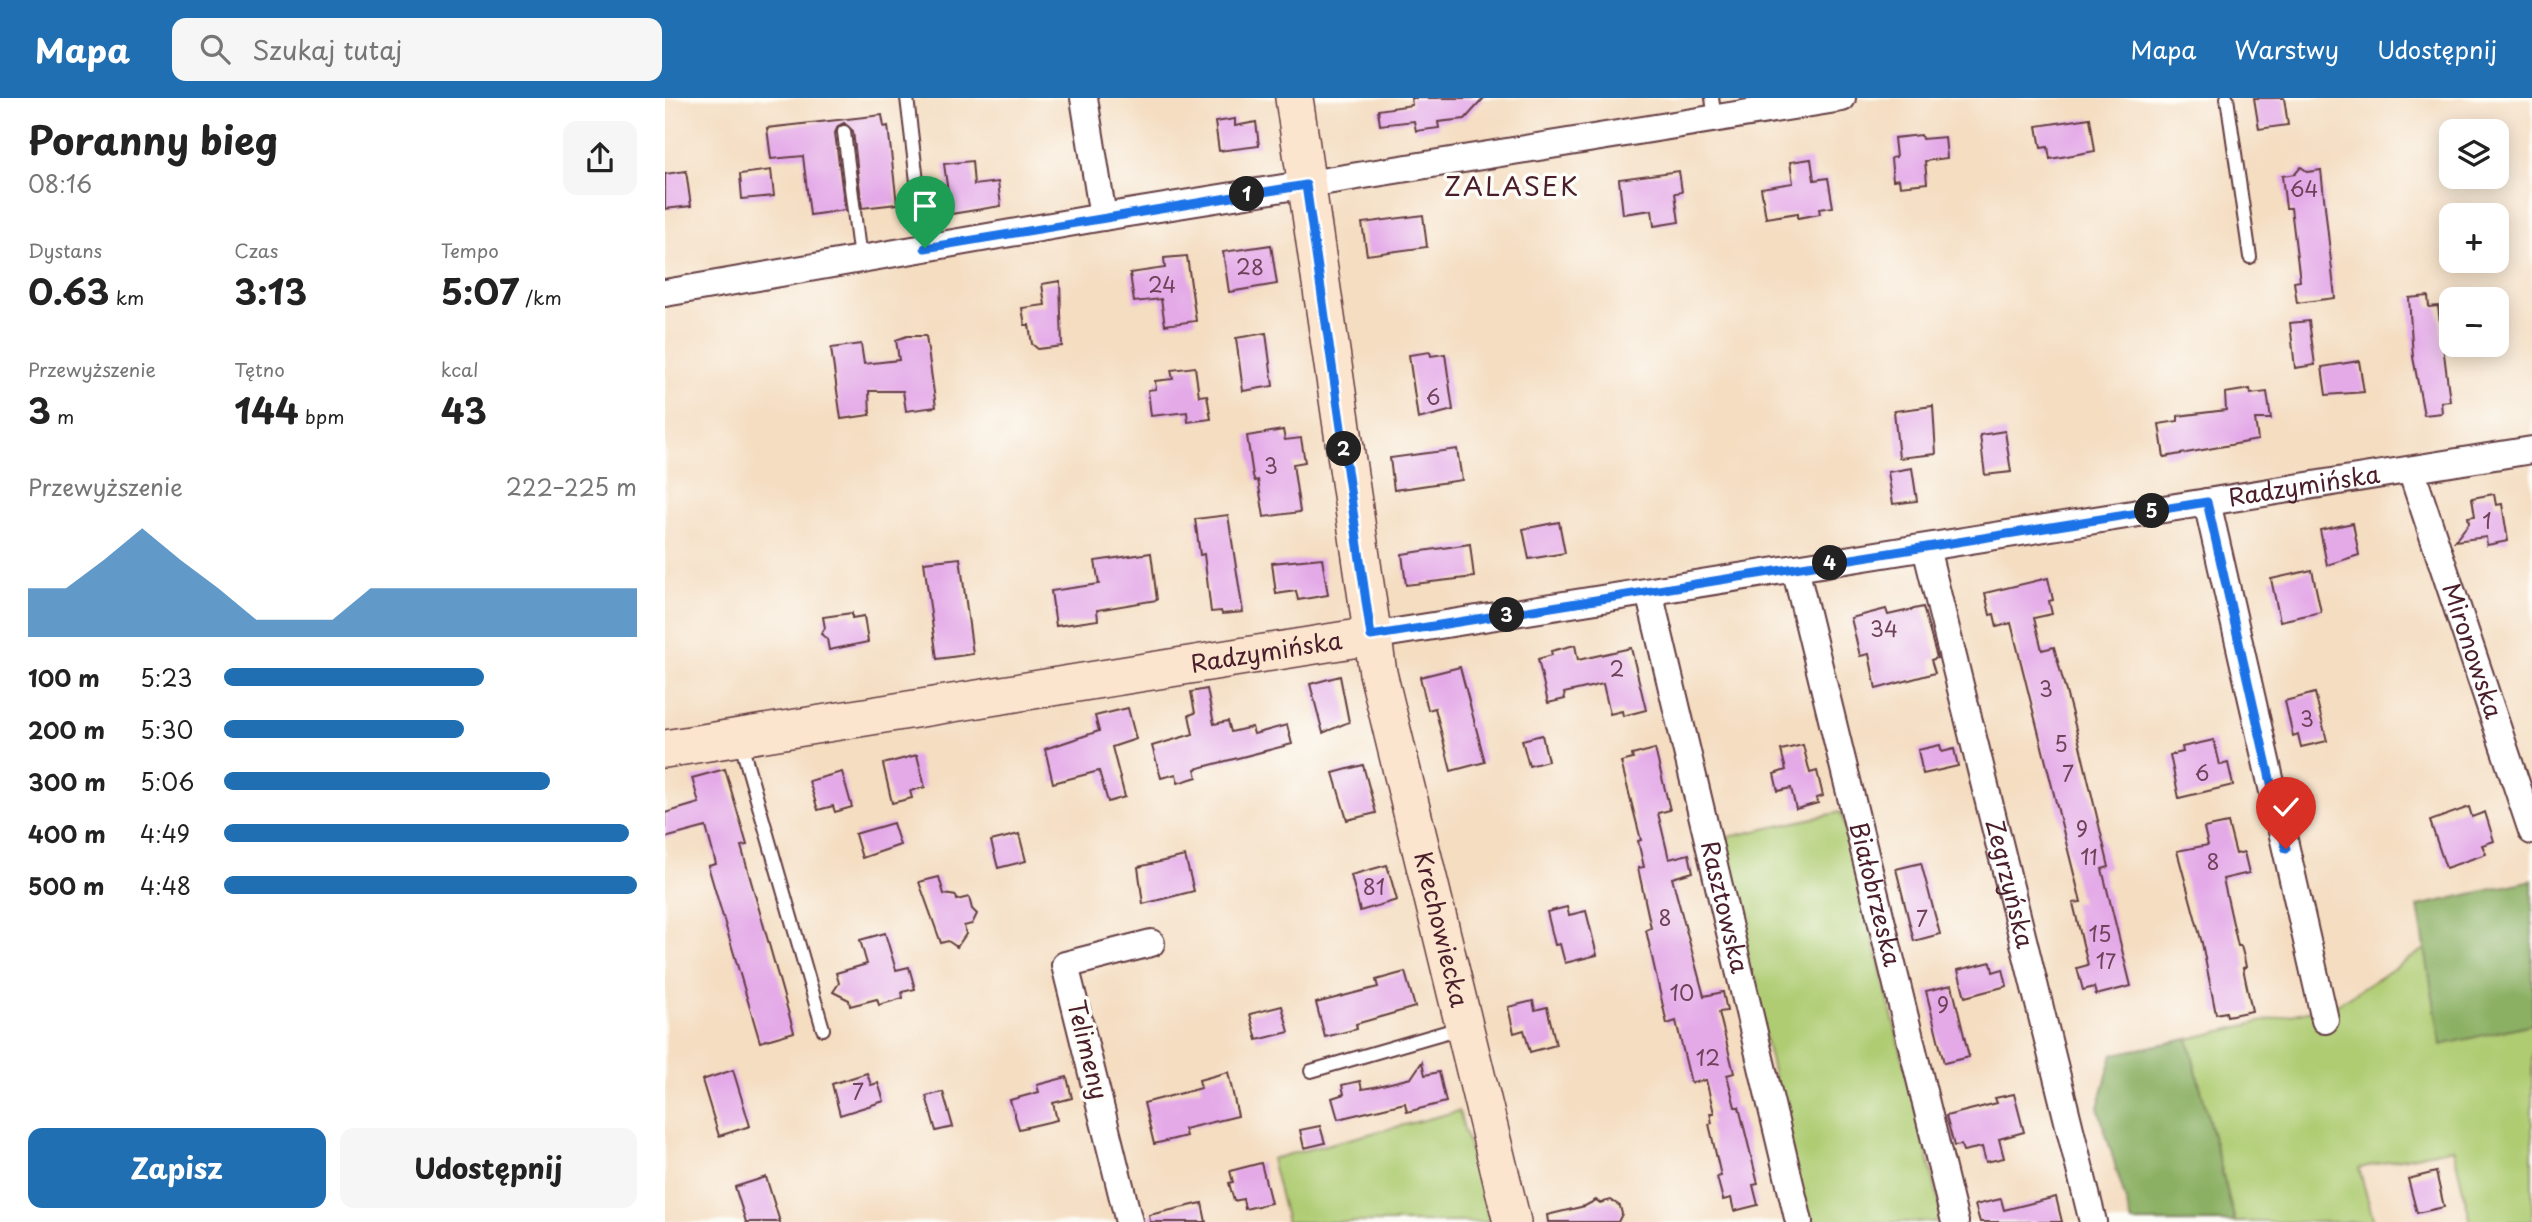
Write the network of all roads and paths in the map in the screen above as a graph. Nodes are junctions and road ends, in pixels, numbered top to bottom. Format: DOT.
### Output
graph roads {
  1 [pos="907,98"];
  2 [pos="1084,98"];
  3 [pos="1294,98"];
  4 [pos="1842,98"];
  5 [pos="2227,98"];
  6 [pos="1713,108"];
  7 [pos="844,132"];
  8 [pos="1306,185"];
  9 [pos="1103,217"];
  10 [pos="925,248"];
  11 [pos="2250,257"];
  12 [pos="860,259"];
  13 [pos="665,293"];
  14 [pos="2532,450"];
  15 [pos="2411,470"];
  16 [pos="2207,502"];
  17 [pos="1926,548"];
  18 [pos="1795,568"];
  19 [pos="1649,592"];
  20 [pos="1371,636"];
  21 [pos="739,737"];
  22 [pos="665,749"];
  23 [pos="2532,831"];
  24 [pos="1151,943"];
  25 [pos="2325,1020"];
  26 [pos="1464,1027"];
  27 [pos="823,1029"];
  28 [pos="1311,1071"];
  29 [pos="1129,1222"];
  30 [pos="1512,1222"];
  31 [pos="1799,1222"];
  32 [pos="1955,1222"];
  33 [pos="2093,1222"];
  1 -- 10 [label="lane"];
  2 -- 9 [label="street"];
  3 -- 8 [label="street, Krechowiecka"];
  4 -- 6 [label="street"];
  5 -- 11 [label="lane"];
  6 -- 8 [label="street"];
  7 -- 12 [label="lane"];
  8 -- 9 [label="street"];
  8 -- 20 [label="street, Krechowiecka"];
  9 -- 10 [label="street"];
  10 -- 12 [label="street"];
  12 -- 13 [label="street"];
  14 -- 15 [label="street, Radzymińska"];
  15 -- 16 [label="street, Radzymińska"];
  15 -- 23 [label="street, Mironowska"];
  16 -- 17 [label="street, Radzymińska"];
  16 -- 25 [label="street"];
  17 -- 18 [label="street, Radzymińska"];
  17 -- 33 [label="street, Zegrzyńska"];
  18 -- 19 [label="street, Radzymińska"];
  18 -- 32 [label="street, Białobrzeska"];
  19 -- 20 [label="street, Radzymińska"];
  19 -- 31 [label="street, Rasztowska"];
  20 -- 21 [label="street, Radzymińska"];
  20 -- 26 [label="street, Krechowiecka"];
  21 -- 22 [label="street, Radzymińska"];
  21 -- 27 [label="lane"];
  24 -- 29 [label="street, Telimeny"];
  26 -- 28 [label="lane"];
  26 -- 30 [label="street, Krechowiecka"];
}
